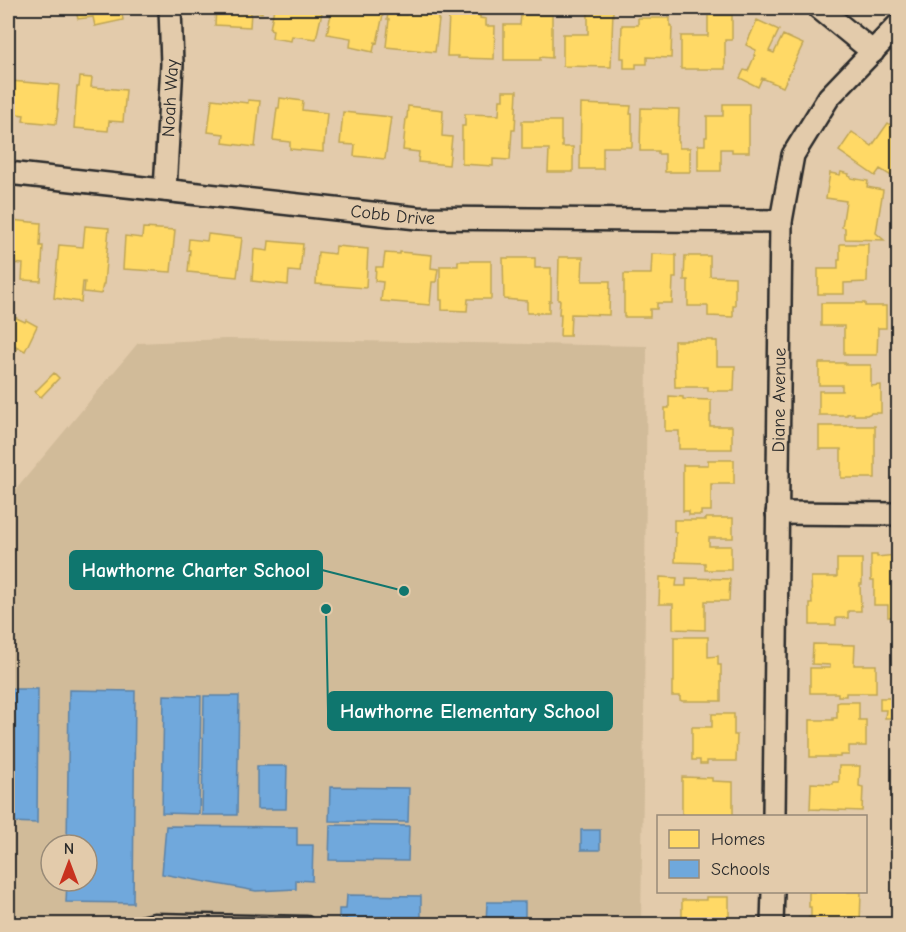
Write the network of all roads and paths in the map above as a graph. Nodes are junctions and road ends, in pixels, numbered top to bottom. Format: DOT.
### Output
graph roads {
  1 [pos="170,8"];
  2 [pos="819,8"];
  3 [pos="898,25"];
  4 [pos="873,52"];
  5 [pos="8,173"];
  6 [pos="165,190"];
  7 [pos="781,221"];
  8 [pos="777,513"];
  9 [pos="898,514"];
  10 [pos="774,815"];
  11 [pos="773,893"];
  12 [pos="134,924"];
  13 [pos="307,924"];
  14 [pos="772,924"];
  1 -- 6 [label="street, Noah Way"];
  2 -- 4 [label="street"];
  3 -- 4 [label="street, Diane Avenue"];
  4 -- 7 [label="street, Diane Avenue"];
  5 -- 6 [label="street, Cobb Drive"];
  6 -- 7 [label="street, Cobb Drive"];
  7 -- 8 [label="street, Diane Avenue"];
  8 -- 9 [label="street"];
  8 -- 10 [label="street, Diane Avenue"];
  11 -- 14 [label="street"];
  12 -- 13 [label="lane"];
}
